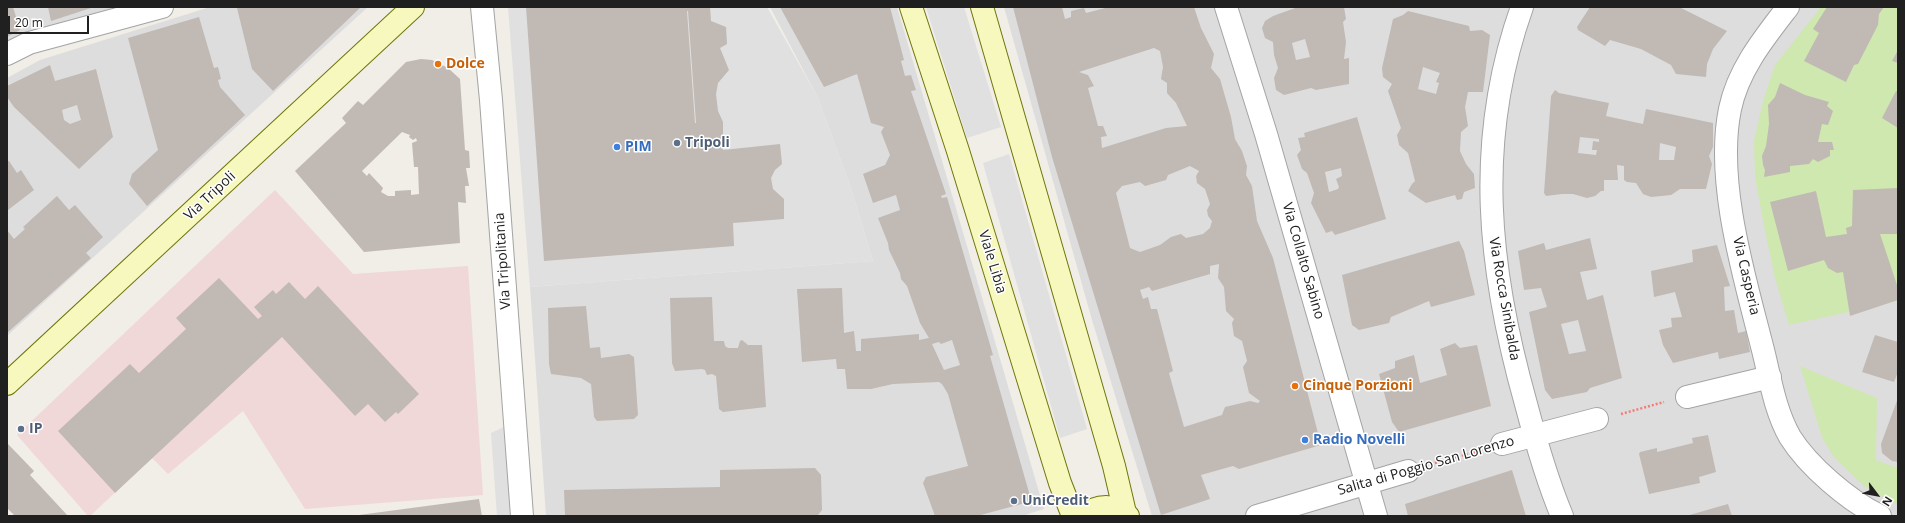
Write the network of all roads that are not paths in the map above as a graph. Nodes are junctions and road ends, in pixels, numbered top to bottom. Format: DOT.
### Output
graph roads {
  1 [pos="162,7"];
  2 [pos="413,7"];
  3 [pos="482,7"];
  4 [pos="911,7"];
  5 [pos="982,7"];
  6 [pos="1226,7"];
  7 [pos="1522,7"];
  8 [pos="1788,7"];
  9 [pos="7,54"];
  10 [pos="1770,377"];
  11 [pos="7,384"];
  12 [pos="1687,397"];
  13 [pos="1597,419"];
  14 [pos="1534,434"];
  15 [pos="1502,444"];
  16 [pos="1408,471"];
  17 [pos="1367,484"];
  18 [pos="1126,514"];
  19 [pos="522,516"];
  20 [pos="1073,516"];
  21 [pos="1084,516"];
  22 [pos="1257,516"];
  23 [pos="1376,516"];
  24 [pos="1562,516"];
  25 [pos="1880,516"];
  1 -- 9 [label="street"];
  2 -- 11 [label="street, Via Tripoli"];
  3 -- 19 [label="street, Via Tripolitania"];
  4 -- 20 [label="street, Viale Libia"];
  5 -- 18 [label="street"];
  6 -- 17 [label="street, Via Collalto Sabino"];
  7 -- 14 [label="street, Via Rocca Sinibalda"];
  8 -- 10 [label="street, Via Casperia"];
  10 -- 12 [label="street"];
  10 -- 25 [label="street, Via Casperia"];
  13 -- 14 [label="street, Salita di Poggio San Lorenzo"];
  14 -- 15 [label="street, Salita di Poggio San Lorenzo"];
  14 -- 24 [label="street, Via Rocca Sinibalda"];
  16 -- 17 [label="street, Salita di Poggio San Lorenzo"];
  17 -- 22 [label="street, Salita di Poggio San Lorenzo"];
  17 -- 23 [label="street, Via Collalto Sabino"];
  18 -- 21 [label="street"];
}
